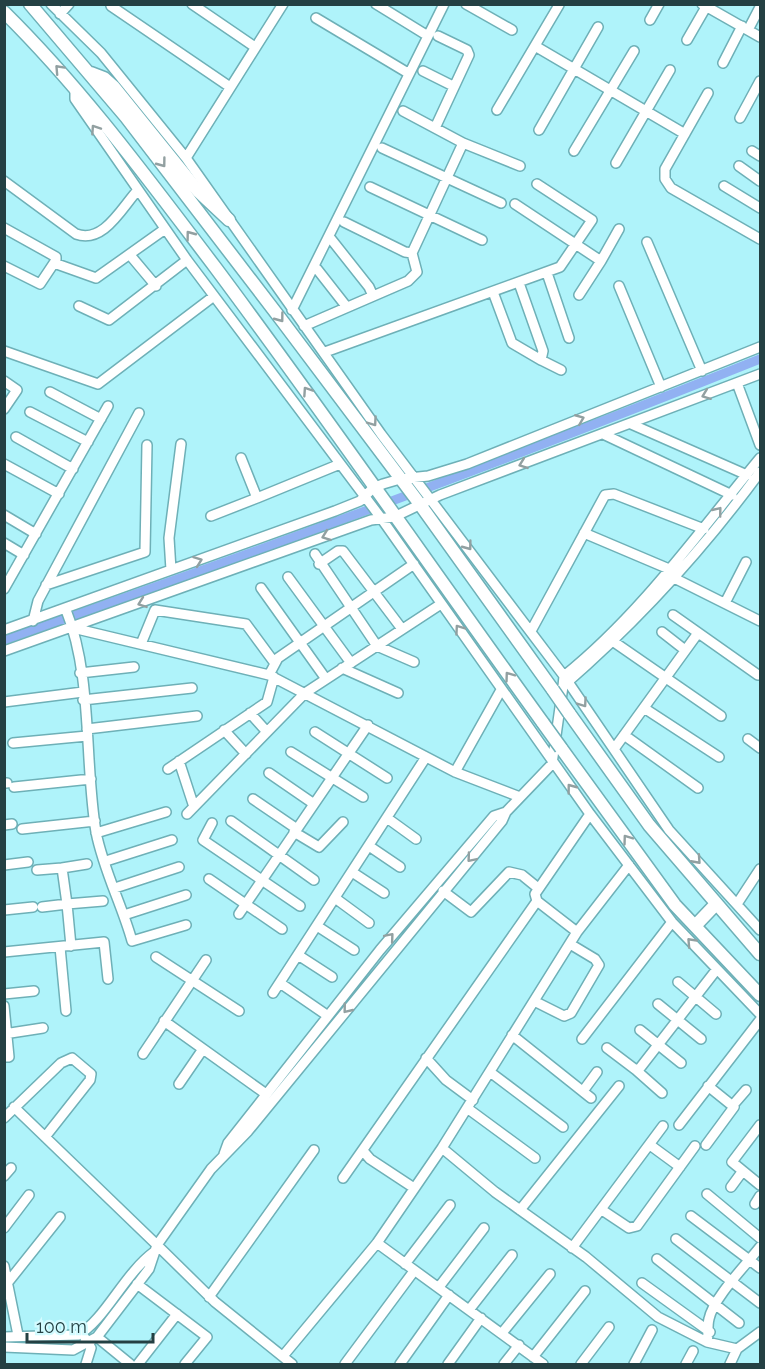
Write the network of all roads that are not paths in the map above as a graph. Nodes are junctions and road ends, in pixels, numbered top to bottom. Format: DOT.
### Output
graph roads {
  1 [pos="30,4"];
  2 [pos="51,4"];
  3 [pos="69,4"];
  4 [pos="192,4"];
  5 [pos="376,4"];
  6 [pos="444,4"];
  7 [pos="466,4"];
  8 [pos="659,4"];
  9 [pos="559,5"];
  10 [pos="111,6"];
  11 [pos="279,6"];
  12 [pos="711,7"];
  13 [pos="760,7"];
  14 [pos="4,12"];
  15 [pos="60,14"];
  16 [pos="316,18"];
  17 [pos="650,20"];
  18 [pos="598,27"];
  19 [pos="745,28"];
  20 [pos="512,30"];
  21 [pos="428,36"];
  22 [pos="438,36"];
  23 [pos="760,37"];
  24 [pos="687,40"];
  25 [pos="535,46"];
  26 [pos="255,47"];
  27 [pos="634,51"];
  28 [pos="723,63"];
  29 [pos="574,69"];
  30 [pos="670,70"];
  31 [pos="87,71"];
  32 [pos="423,71"];
  33 [pos="408,74"];
  34 [pos="760,81"];
  35 [pos="74,85"];
  36 [pos="453,86"];
  37 [pos="230,87"];
  38 [pos="609,90"];
  39 [pos="708,93"];
  40 [pos="497,110"];
  41 [pos="403,111"];
  42 [pos="644,112"];
  43 [pos="741,118"];
  44 [pos="435,128"];
  45 [pos="540,130"];
  46 [pos="685,134"];
  47 [pos="463,143"];
  48 [pos="382,148"];
  49 [pos="574,151"];
  50 [pos="186,158"];
  51 [pos="616,163"];
  52 [pos="520,166"];
  53 [pos="739,166"];
  54 [pos="447,179"];
  55 [pos="760,180"];
  56 [pos="4,181"];
  57 [pos="537,184"];
  58 [pos="724,186"];
  59 [pos="370,187"];
  60 [pos="137,190"];
  61 [pos="501,203"];
  62 [pos="515,204"];
  63 [pos="760,208"];
  64 [pos="429,217"];
  65 [pos="229,220"];
  66 [pos="344,222"];
  67 [pos="4,228"];
  68 [pos="165,229"];
  69 [pos="619,229"];
  70 [pos="331,239"];
  71 [pos="760,239"];
  72 [pos="482,240"];
  73 [pos="647,242"];
  74 [pos="576,244"];
  75 [pos="411,253"];
  76 [pos="130,255"];
  77 [pos="187,260"];
  78 [pos="601,261"];
  79 [pos="54,263"];
  80 [pos="4,266"];
  81 [pos="317,269"];
  82 [pos="547,273"];
  83 [pos="519,283"];
  84 [pos="156,286"];
  85 [pos="619,286"];
  86 [pos="493,292"];
  87 [pos="579,295"];
  88 [pos="214,296"];
  89 [pos="373,296"];
  90 [pos="79,306"];
  91 [pos="346,306"];
  92 [pos="292,310"];
  93 [pos="304,326"];
  94 [pos="569,338"];
  95 [pos="760,348"];
  96 [pos="4,351"];
  97 [pos="325,352"];
  98 [pos="541,360"];
  99 [pos="561,370"];
  100 [pos="702,371"];
  101 [pos="760,374"];
  102 [pos="4,381"];
  103 [pos="737,383"];
  104 [pos="662,387"];
  105 [pos="51,392"];
  106 [pos="108,406"];
  107 [pos="4,409"];
  108 [pos="30,412"];
  109 [pos="139,414"];
  110 [pos="101,419"];
  111 [pos="631,424"];
  112 [pos="603,434"];
  113 [pos="16,437"];
  114 [pos="88,442"];
  115 [pos="182,444"];
  116 [pos="147,445"];
  117 [pos="760,445"];
  118 [pos="241,458"];
  119 [pos="760,458"];
  120 [pos="340,464"];
  121 [pos="4,465"];
  122 [pos="73,469"];
  123 [pos="760,472"];
  124 [pos="747,474"];
  125 [pos="416,478"];
  126 [pos="402,481"];
  127 [pos="58,494"];
  128 [pos="370,494"];
  129 [pos="732,495"];
  130 [pos="257,498"];
  131 [pos="433,499"];
  132 [pos="420,505"];
  133 [pos="4,515"];
  134 [pos="211,516"];
  135 [pos="387,517"];
  136 [pos="704,529"];
  137 [pos="584,533"];
  138 [pos="36,534"];
  139 [pos="4,543"];
  140 [pos="315,554"];
  141 [pos="24,555"];
  142 [pos="746,562"];
  143 [pos="319,564"];
  144 [pos="414,564"];
  145 [pos="171,570"];
  146 [pos="671,573"];
  147 [pos="288,577"];
  148 [pos="6,585"];
  149 [pos="46,585"];
  150 [pos="261,588"];
  151 [pos="374,592"];
  152 [pos="725,603"];
  153 [pos="441,604"];
  154 [pos="351,608"];
  155 [pos="66,610"];
  156 [pos="674,615"];
  157 [pos="33,621"];
  158 [pos="760,621"];
  159 [pos="325,626"];
  160 [pos="73,628"];
  161 [pos="402,629"];
  162 [pos="4,630"];
  163 [pos="531,631"];
  164 [pos="662,632"];
  165 [pos="698,633"];
  166 [pos="614,642"];
  167 [pos="300,643"];
  168 [pos="141,644"];
  169 [pos="377,646"];
  170 [pos="686,650"];
  171 [pos="4,651"];
  172 [pos="274,662"];
  173 [pos="414,662"];
  174 [pos="346,666"];
  175 [pos="134,667"];
  176 [pos="80,673"];
  177 [pos="758,675"];
  178 [pos="272,676"];
  179 [pos="665,678"];
  180 [pos="326,679"];
  181 [pos="562,684"];
  182 [pos="192,688"];
  183 [pos="501,690"];
  184 [pos="305,693"];
  185 [pos="398,693"];
  186 [pos="83,696"];
  187 [pos="4,702"];
  188 [pos="644,708"];
  189 [pos="250,713"];
  190 [pos="197,716"];
  191 [pos="720,716"];
  192 [pos="368,725"];
  193 [pos="224,730"];
  194 [pos="87,732"];
  195 [pos="267,732"];
  196 [pos="315,732"];
  197 [pos="624,735"];
  198 [pos="748,739"];
  199 [pos="13,743"];
  200 [pos="760,748"];
  201 [pos="614,749"];
  202 [pos="291,752"];
  203 [pos="246,754"];
  204 [pos="349,754"];
  205 [pos="426,757"];
  206 [pos="719,757"];
  207 [pos="179,761"];
  208 [pos="552,764"];
  209 [pos="168,769"];
  210 [pos="455,772"];
  211 [pos="269,773"];
  212 [pos="332,777"];
  213 [pos="387,778"];
  214 [pos="91,779"];
  215 [pos="9,784"];
  216 [pos="698,788"];
  217 [pos="363,797"];
  218 [pos="520,797"];
  219 [pos="253,799"];
  220 [pos="314,804"];
  221 [pos="166,812"];
  222 [pos="506,812"];
  223 [pos="590,814"];
  224 [pos="387,818"];
  225 [pos="95,821"];
  226 [pos="231,821"];
  227 [pos="343,822"];
  228 [pos="212,823"];
  229 [pos="22,829"];
  230 [pos="296,831"];
  231 [pos="96,833"];
  232 [pos="416,839"];
  233 [pos="172,840"];
  234 [pos="369,846"];
  235 [pos="280,854"];
  236 [pos="106,861"];
  237 [pos="28,862"];
  238 [pos="87,864"];
  239 [pos="4,865"];
  240 [pos="629,865"];
  241 [pos="179,867"];
  242 [pos="400,867"];
  243 [pos="62,868"];
  244 [pos="760,869"];
  245 [pos="37,870"];
  246 [pos="352,872"];
  247 [pos="209,879"];
  248 [pos="262,879"];
  249 [pos="314,880"];
  250 [pos="115,888"];
  251 [pos="538,888"];
  252 [pos="443,891"];
  253 [pos="384,893"];
  254 [pos="186,895"];
  255 [pos="335,898"];
  256 [pos="103,901"];
  257 [pos="537,902"];
  258 [pos="67,904"];
  259 [pos="246,904"];
  260 [pos="716,904"];
  261 [pos="737,904"];
  262 [pos="300,906"];
  263 [pos="4,910"];
  264 [pos="239,914"];
  265 [pos="124,915"];
  266 [pos="369,922"];
  267 [pos="672,922"];
  268 [pos="186,925"];
  269 [pos="317,926"];
  270 [pos="695,926"];
  271 [pos="282,929"];
  272 [pos="760,930"];
  273 [pos="577,932"];
  274 [pos="570,944"];
  275 [pos="71,946"];
  276 [pos="60,947"];
  277 [pos="354,950"];
  278 [pos="4,952"];
  279 [pos="760,954"];
  280 [pos="298,955"];
  281 [pos="156,957"];
  282 [pos="206,960"];
  283 [pos="717,969"];
  284 [pos="332,977"];
  285 [pos="108,979"];
  286 [pos="193,980"];
  287 [pos="678,982"];
  288 [pos="280,983"];
  289 [pos="34,991"];
  290 [pos="273,993"];
  291 [pos="4,994"];
  292 [pos="760,995"];
  293 [pos="696,997"];
  294 [pos="534,1001"];
  295 [pos="658,1004"];
  296 [pos="4,1006"];
  297 [pos="66,1011"];
  298 [pos="239,1011"];
  299 [pos="716,1014"];
  300 [pos="760,1014"];
  301 [pos="328,1016"];
  302 [pos="678,1020"];
  303 [pos="760,1020"];
  304 [pos="164,1021"];
  305 [pos="43,1028"];
  306 [pos="640,1030"];
  307 [pos="6,1034"];
  308 [pos="512,1035"];
  309 [pos="582,1039"];
  310 [pos="701,1040"];
  311 [pos="659,1046"];
  312 [pos="607,1048"];
  313 [pos="203,1049"];
  314 [pos="143,1054"];
  315 [pos="4,1057"];
  316 [pos="426,1058"];
  317 [pos="681,1063"];
  318 [pos="636,1070"];
  319 [pos="490,1072"];
  320 [pos="597,1072"];
  321 [pos="179,1084"];
  322 [pos="619,1086"];
  323 [pos="708,1086"];
  324 [pos="746,1090"];
  325 [pos="583,1091"];
  326 [pos="662,1093"];
  327 [pos="266,1094"];
  328 [pos="591,1098"];
  329 [pos="470,1104"];
  330 [pos="733,1105"];
  331 [pos="14,1107"];
  332 [pos="4,1118"];
  333 [pos="679,1125"];
  334 [pos="760,1125"];
  335 [pos="663,1126"];
  336 [pos="563,1128"];
  337 [pos="45,1137"];
  338 [pos="650,1145"];
  339 [pos="706,1145"];
  340 [pos="695,1146"];
  341 [pos="442,1148"];
  342 [pos="314,1150"];
  343 [pos="364,1152"];
  344 [pos="224,1154"];
  345 [pos="534,1158"];
  346 [pos="680,1167"];
  347 [pos="11,1168"];
  348 [pos="742,1172"];
  349 [pos="760,1173"];
  350 [pos="4,1176"];
  351 [pos="343,1178"];
  352 [pos="757,1183"];
  353 [pos="731,1187"];
  354 [pos="414,1188"];
  355 [pos="707,1194"];
  356 [pos="29,1195"];
  357 [pos="450,1205"];
  358 [pos="520,1210"];
  359 [pos="602,1210"];
  360 [pos="691,1216"];
  361 [pos="60,1217"];
  362 [pos="4,1228"];
  363 [pos="484,1228"];
  364 [pos="760,1238"];
  365 [pos="675,1239"];
  366 [pos="377,1243"];
  367 [pos="760,1247"];
  368 [pos="155,1248"];
  369 [pos="573,1248"];
  370 [pos="512,1255"];
  371 [pos="657,1259"];
  372 [pos="750,1260"];
  373 [pos="405,1264"];
  374 [pos="4,1266"];
  375 [pos="760,1268"];
  376 [pos="414,1270"];
  377 [pos="550,1274"];
  378 [pos="9,1281"];
  379 [pos="733,1282"];
  380 [pos="642,1283"];
  381 [pos="137,1284"];
  382 [pos="439,1287"];
  383 [pos="585,1291"];
  384 [pos="449,1295"];
  385 [pos="209,1297"];
  386 [pos="760,1303"];
  387 [pos="716,1304"];
  388 [pos="469,1310"];
  389 [pos="177,1314"];
  390 [pos="481,1318"];
  391 [pos="739,1323"];
  392 [pos="609,1327"];
  393 [pos="652,1330"];
  394 [pos="760,1332"];
  395 [pos="82,1333"];
  396 [pos="502,1333"];
  397 [pos="18,1335"];
  398 [pos="4,1337"];
  399 [pos="97,1337"];
  400 [pos="708,1337"];
  401 [pos="88,1343"];
  402 [pos="519,1345"];
  403 [pos="4,1347"];
  404 [pos="737,1349"];
  405 [pos="693,1352"];
  406 [pos="283,1356"];
  407 [pos="533,1357"];
  408 [pos="86,1365"];
  409 [pos="130,1365"];
  410 [pos="138,1365"];
  411 [pos="185,1365"];
  412 [pos="292,1365"];
  413 [pos="345,1365"];
  414 [pos="400,1365"];
  415 [pos="448,1365"];
  416 [pos="504,1365"];
  417 [pos="543,1365"];
  418 [pos="581,1365"];
  419 [pos="634,1365"];
  420 [pos="686,1365"];
  421 [pos="730,1365"];
  1 -- 31 [label="main road"];
  2 -- 15 [label="street"];
  3 -- 15 [label="street"];
  4 -- 26 [label="street"];
  5 -- 21 [label="street"];
  6 -- 21 [label="street"];
  7 -- 20 [label="street"];
  8 -- 17 [label="street"];
  9 -- 25 [label="street"];
  10 -- 37 [label="street"];
  11 -- 26 [label="street"];
  12 -- 19 [label="street"];
  12 -- 24 [label="street"];
  13 -- 19 [label="street"];
  35 -- 14 [label="main road, one-way"];
  15 -- 50 [label="street"];
  16 -- 33 [label="street"];
  18 -- 29 [label="street"];
  19 -- 23 [label="street"];
  19 -- 28 [label="street"];
  21 -- 33 [label="street"];
  22 -- 36 [label="street"];
  25 -- 29 [label="street"];
  25 -- 40 [label="street"];
  26 -- 37 [label="street"];
  27 -- 38 [label="street"];
  29 -- 38 [label="street"];
  29 -- 45 [label="street"];
  30 -- 42 [label="street"];
  31 -- 65 [label="main road"];
  31 -- 126 [label="main road, one-way"];
  32 -- 36 [label="street"];
  33 -- 92 [label="street"];
  34 -- 43 [label="street"];
  60 -- 35 [label="street, one-way"];
  128 -- 35 [label="main road, one-way"];
  36 -- 44 [label="street"];
  37 -- 50 [label="street"];
  38 -- 42 [label="street"];
  38 -- 49 [label="street"];
  39 -- 46 [label="street"];
  41 -- 44 [label="street"];
  42 -- 46 [label="street"];
  42 -- 51 [label="street"];
  44 -- 47 [label="street"];
  46 -- 71 [label="street"];
  47 -- 52 [label="street"];
  47 -- 54 [label="street"];
  48 -- 54 [label="street"];
  50 -- 65 [label="street"];
  53 -- 55 [label="street"];
  54 -- 61 [label="street"];
  54 -- 64 [label="street"];
  56 -- 60 [label="street"];
  57 -- 74 [label="street"];
  58 -- 63 [label="street"];
  59 -- 64 [label="street"];
  60 -- 68 [label="street"];
  62 -- 74 [label="street"];
  64 -- 72 [label="street"];
  64 -- 75 [label="street"];
  65 -- 92 [label="street"];
  66 -- 75 [label="street"];
  67 -- 79 [label="street"];
  68 -- 76 [label="street"];
  68 -- 77 [label="street"];
  69 -- 78 [label="street"];
  70 -- 89 [label="street"];
  73 -- 100 [label="street"];
  74 -- 78 [label="street"];
  74 -- 82 [label="street"];
  75 -- 89 [label="street"];
  76 -- 79 [label="street"];
  76 -- 84 [label="street"];
  77 -- 84 [label="street"];
  77 -- 88 [label="street"];
  78 -- 87 [label="street"];
  79 -- 80 [label="street"];
  81 -- 91 [label="street"];
  82 -- 83 [label="street"];
  82 -- 94 [label="street"];
  83 -- 86 [label="street"];
  83 -- 98 [label="street"];
  84 -- 90 [label="street"];
  85 -- 104 [label="street"];
  86 -- 97 [label="street"];
  86 -- 98 [label="street"];
  88 -- 96 [label="street"];
  88 -- 120 [label="street"];
  89 -- 91 [label="street"];
  91 -- 93 [label="street"];
  92 -- 93 [label="street"];
  93 -- 97 [label="street"];
  95 -- 100 [label="street"];
  97 -- 125 [label="street, one-way"];
  98 -- 99 [label="street"];
  100 -- 104 [label="street"];
  101 -- 103 [label="street"];
  102 -- 107 [label="street"];
  103 -- 111 [label="street, one-way"];
  103 -- 117 [label="street"];
  125 -- 104 [label="street, one-way"];
  105 -- 110 [label="street"];
  106 -- 110 [label="street"];
  108 -- 114 [label="street"];
  109 -- 149 [label="street"];
  110 -- 114 [label="street"];
  111 -- 112 [label="street"];
  111 -- 124 [label="street"];
  112 -- 129 [label="street"];
  112 -- 131 [label="street, one-way"];
  113 -- 122 [label="street"];
  114 -- 122 [label="street"];
  115 -- 145 [label="street"];
  116 -- 149 [label="street"];
  118 -- 130 [label="street"];
  119 -- 124 [label="street"];
  120 -- 128 [label="street"];
  120 -- 130 [label="street"];
  121 -- 127 [label="street"];
  122 -- 127 [label="street"];
  123 -- 146 [label="street"];
  124 -- 129 [label="street"];
  125 -- 126 [label="street"];
  125 -- 131 [label="street"];
  126 -- 128 [label="street"];
  126 -- 132 [label="main road"];
  127 -- 138 [label="street"];
  128 -- 135 [label="main road"];
  145 -- 128 [label="street, one-way"];
  136 -- 129 [label="street, one-way"];
  130 -- 134 [label="street"];
  131 -- 132 [label="street"];
  131 -- 163 [label="street, one-way"];
  132 -- 135 [label="street"];
  132 -- 181 [label="main road"];
  133 -- 138 [label="street"];
  135 -- 144 [label="street"];
  135 -- 160 [label="street, one-way"];
  270 -- 135 [label="main road, one-way, bridge"];
  136 -- 137 [label="street"];
  136 -- 146 [label="street"];
  137 -- 146 [label="street"];
  137 -- 163 [label="street"];
  138 -- 141 [label="street"];
  139 -- 141 [label="street"];
  140 -- 143 [label="street"];
  141 -- 148 [label="street"];
  142 -- 152 [label="street"];
  143 -- 151 [label="street"];
  143 -- 154 [label="street"];
  144 -- 151 [label="street"];
  144 -- 153 [label="street"];
  145 -- 155 [label="street"];
  146 -- 152 [label="street"];
  146 -- 166 [label="street"];
  146 -- 181 [label="street"];
  147 -- 159 [label="street"];
  149 -- 157 [label="street"];
  150 -- 167 [label="street"];
  151 -- 154 [label="street"];
  151 -- 161 [label="street"];
  152 -- 158 [label="street"];
  153 -- 161 [label="street"];
  183 -- 153 [label="street, one-way"];
  154 -- 159 [label="street"];
  154 -- 169 [label="street"];
  155 -- 157 [label="street"];
  155 -- 160 [label="street"];
  156 -- 165 [label="street"];
  157 -- 162 [label="street"];
  159 -- 167 [label="street"];
  159 -- 174 [label="street"];
  160 -- 168 [label="street"];
  160 -- 171 [label="street"];
  160 -- 176 [label="street"];
  161 -- 169 [label="street"];
  163 -- 181 [label="street"];
  164 -- 170 [label="street"];
  165 -- 170 [label="street"];
  165 -- 177 [label="street"];
  166 -- 179 [label="street"];
  166 -- 181 [label="street"];
  167 -- 172 [label="street"];
  167 -- 180 [label="street"];
  168 -- 172 [label="street"];
  168 -- 178 [label="street"];
  169 -- 173 [label="street"];
  169 -- 174 [label="street"];
  170 -- 179 [label="street"];
  172 -- 178 [label="street"];
  174 -- 180 [label="street"];
  174 -- 185 [label="street"];
  175 -- 176 [label="street"];
  176 -- 186 [label="street"];
  178 -- 184 [label="street"];
  178 -- 189 [label="street"];
  179 -- 188 [label="street"];
  179 -- 191 [label="street"];
  180 -- 184 [label="street"];
  181 -- 201 [label="street, one-way"];
  181 -- 208 [label="street"];
  181 -- 260 [label="main road, bridge"];
  182 -- 186 [label="street"];
  183 -- 208 [label="street"];
  183 -- 210 [label="street"];
  184 -- 192 [label="street"];
  184 -- 195 [label="street"];
  186 -- 187 [label="street"];
  186 -- 194 [label="street"];
  188 -- 197 [label="street"];
  188 -- 206 [label="street"];
  189 -- 193 [label="street"];
  189 -- 195 [label="street"];
  190 -- 194 [label="street"];
  192 -- 204 [label="street"];
  192 -- 205 [label="street"];
  193 -- 203 [label="street"];
  193 -- 207 [label="street"];
  194 -- 199 [label="street"];
  194 -- 214 [label="street"];
  195 -- 203 [label="street"];
  196 -- 204 [label="street"];
  197 -- 201 [label="street"];
  197 -- 216 [label="street"];
  198 -- 200 [label="street"];
  201 -- 261 [label="street, one-way"];
  202 -- 212 [label="street"];
  203 -- 207 [label="street"];
  204 -- 212 [label="street"];
  204 -- 213 [label="street"];
  205 -- 210 [label="street"];
  205 -- 224 [label="street"];
  207 -- 209 [label="street"];
  208 -- 218 [label="street"];
  223 -- 208 [label="street, one-way"];
  210 -- 218 [label="street"];
  211 -- 220 [label="street"];
  212 -- 217 [label="street"];
  212 -- 220 [label="street"];
  214 -- 215 [label="street"];
  214 -- 225 [label="street"];
  218 -- 222 [label="street"];
  219 -- 230 [label="street"];
  220 -- 230 [label="street"];
  221 -- 231 [label="street"];
  222 -- 252 [label="street, one-way"];
  301 -- 222 [label="street, one-way"];
  223 -- 240 [label="street"];
  223 -- 251 [label="street"];
  224 -- 232 [label="street"];
  224 -- 234 [label="street"];
  225 -- 229 [label="street"];
  225 -- 231 [label="street"];
  226 -- 235 [label="street"];
  227 -- 230 [label="street"];
  228 -- 248 [label="street"];
  230 -- 235 [label="street"];
  231 -- 236 [label="street"];
  233 -- 236 [label="street"];
  234 -- 242 [label="street"];
  234 -- 246 [label="street"];
  235 -- 248 [label="street"];
  235 -- 249 [label="street"];
  236 -- 250 [label="street"];
  237 -- 239 [label="street"];
  238 -- 243 [label="street"];
  240 -- 267 [label="street"];
  240 -- 273 [label="street"];
  241 -- 250 [label="street"];
  243 -- 245 [label="street"];
  243 -- 258 [label="street"];
  244 -- 261 [label="street"];
  246 -- 253 [label="street"];
  246 -- 255 [label="street"];
  247 -- 259 [label="street"];
  248 -- 259 [label="street"];
  248 -- 262 [label="street"];
  250 -- 265 [label="street"];
  251 -- 252 [label="street"];
  251 -- 257 [label="street"];
  252 -- 344 [label="street, one-way"];
  254 -- 265 [label="street"];
  255 -- 266 [label="street"];
  255 -- 269 [label="street"];
  256 -- 258 [label="street"];
  257 -- 273 [label="street"];
  257 -- 316 [label="street"];
  258 -- 263 [label="street"];
  258 -- 275 [label="street"];
  259 -- 264 [label="street"];
  259 -- 271 [label="street"];
  260 -- 270 [label="main road"];
  260 -- 279 [label="main road"];
  261 -- 272 [label="street"];
  265 -- 268 [label="street"];
  283 -- 267 [label="street, one-way"];
  267 -- 309 [label="street"];
  269 -- 277 [label="street"];
  269 -- 280 [label="street"];
  270 -- 292 [label="main road"];
  273 -- 274 [label="street"];
  274 -- 294 [label="street"];
  274 -- 294 [label="street"];
  275 -- 276 [label="street"];
  275 -- 285 [label="street"];
  276 -- 278 [label="street"];
  276 -- 297 [label="street"];
  280 -- 284 [label="street"];
  280 -- 288 [label="street"];
  281 -- 286 [label="street"];
  282 -- 286 [label="street"];
  283 -- 293 [label="street"];
  283 -- 300 [label="street"];
  286 -- 298 [label="street"];
  286 -- 304 [label="street"];
  287 -- 293 [label="street"];
  288 -- 290 [label="street"];
  288 -- 301 [label="street"];
  289 -- 291 [label="street"];
  293 -- 299 [label="street"];
  293 -- 302 [label="street"];
  294 -- 308 [label="street"];
  295 -- 302 [label="street"];
  296 -- 307 [label="street"];
  301 -- 327 [label="street"];
  302 -- 310 [label="street"];
  302 -- 311 [label="street"];
  303 -- 323 [label="street"];
  304 -- 313 [label="street"];
  304 -- 314 [label="street"];
  305 -- 307 [label="street"];
  306 -- 311 [label="street"];
  307 -- 315 [label="street"];
  308 -- 319 [label="street"];
  308 -- 325 [label="street"];
  311 -- 317 [label="street"];
  311 -- 318 [label="street"];
  312 -- 318 [label="street"];
  313 -- 321 [label="street"];
  313 -- 327 [label="street"];
  316 -- 329 [label="street"];
  316 -- 343 [label="street"];
  318 -- 326 [label="street"];
  319 -- 329 [label="street"];
  319 -- 336 [label="street"];
  320 -- 325 [label="street"];
  322 -- 358 [label="street"];
  323 -- 330 [label="street"];
  323 -- 333 [label="street"];
  324 -- 330 [label="street"];
  325 -- 328 [label="street"];
  327 -- 344 [label="street"];
  329 -- 341 [label="street"];
  329 -- 345 [label="street"];
  330 -- 339 [label="street"];
  331 -- 332 [label="street"];
  331 -- 337 [label="street"];
  331 -- 337 [label="street"];
  334 -- 348 [label="street"];
  335 -- 338 [label="street"];
  337 -- 368 [label="street"];
  338 -- 346 [label="street"];
  338 -- 359 [label="street"];
  340 -- 346 [label="street"];
  341 -- 354 [label="street"];
  341 -- 358 [label="street"];
  342 -- 385 [label="street"];
  343 -- 351 [label="street"];
  343 -- 354 [label="street"];
  344 -- 368 [label="street"];
  346 -- 359 [label="street"];
  347 -- 350 [label="street"];
  348 -- 352 [label="street"];
  348 -- 353 [label="street"];
  349 -- 352 [label="street"];
  354 -- 366 [label="street"];
  355 -- 364 [label="street"];
  356 -- 362 [label="street"];
  357 -- 373 [label="street"];
  358 -- 369 [label="street"];
  359 -- 369 [label="street"];
  360 -- 372 [label="street"];
  361 -- 378 [label="street"];
  363 -- 382 [label="street"];
  365 -- 379 [label="street"];
  366 -- 373 [label="street"];
  366 -- 406 [label="street"];
  367 -- 372 [label="street"];
  368 -- 381 [label="street"];
  368 -- 385 [label="street"];
  368 -- 395 [label="street"];
  369 -- 400 [label="street"];
  370 -- 388 [label="street"];
  371 -- 387 [label="street"];
  372 -- 375 [label="street"];
  372 -- 379 [label="street"];
  373 -- 376 [label="street"];
  374 -- 378 [label="street"];
  376 -- 382 [label="street"];
  376 -- 413 [label="street"];
  377 -- 396 [label="street"];
  378 -- 397 [label="street"];
  379 -- 386 [label="street"];
  379 -- 387 [label="street"];
  380 -- 400 [label="street"];
  381 -- 389 [label="street"];
  381 -- 399 [label="street"];
  382 -- 384 [label="street"];
  383 -- 407 [label="street"];
  384 -- 388 [label="street"];
  384 -- 414 [label="street"];
  385 -- 406 [label="street"];
  387 -- 391 [label="street"];
  387 -- 400 [label="street"];
  388 -- 390 [label="street"];
  389 -- 410 [label="street"];
  389 -- 411 [label="street"];
  390 -- 396 [label="street"];
  390 -- 415 [label="street"];
  392 -- 418 [label="street"];
  393 -- 419 [label="street"];
  394 -- 404 [label="street"];
  395 -- 397 [label="street"];
  395 -- 401 [label="street"];
  396 -- 402 [label="street"];
  397 -- 398 [label="street"];
  399 -- 401 [label="street"];
  399 -- 409 [label="street"];
  400 -- 404 [label="street"];
  401 -- 403 [label="street"];
  401 -- 408 [label="street"];
  402 -- 407 [label="street"];
  402 -- 416 [label="street"];
  404 -- 421 [label="street"];
  405 -- 420 [label="street"];
  406 -- 412 [label="street"];
  407 -- 417 [label="street"];
}
